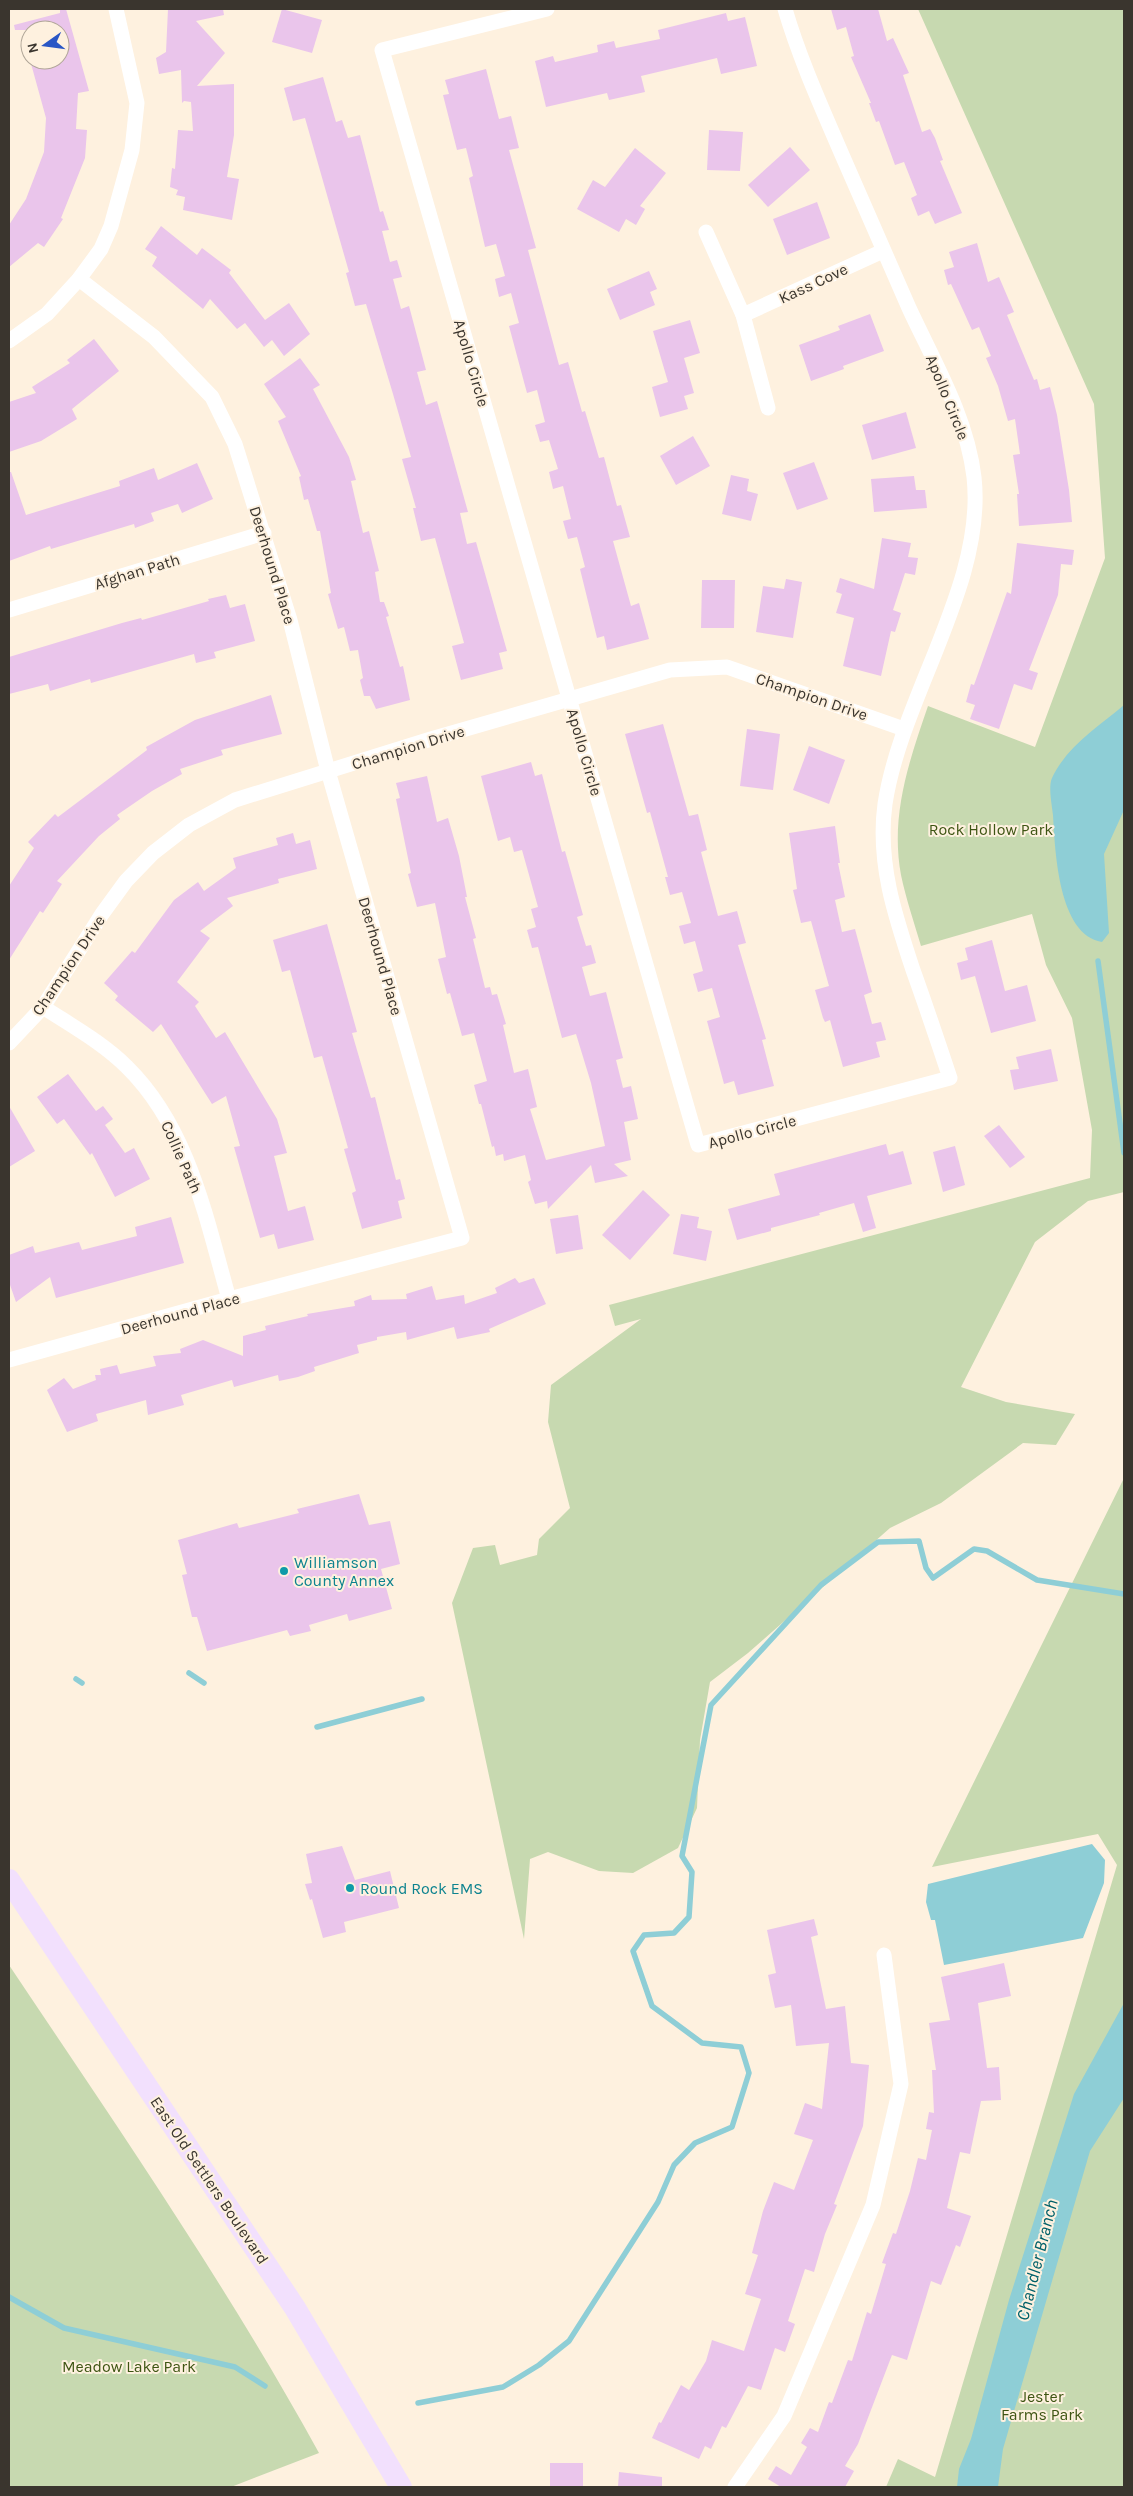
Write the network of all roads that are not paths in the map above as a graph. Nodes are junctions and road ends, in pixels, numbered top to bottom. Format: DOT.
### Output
graph roads {
  1 [pos="116,9"];
  2 [pos="547,9"];
  3 [pos="786,9"];
  4 [pos="706,232"];
  5 [pos="883,251"];
  6 [pos="79,278"];
  7 [pos="743,315"];
  8 [pos="9,341"];
  9 [pos="768,408"];
  10 [pos="264,533"];
  11 [pos="9,610"];
  12 [pos="570,698"];
  13 [pos="904,729"];
  14 [pos="328,771"];
  15 [pos="43,1007"];
  16 [pos="9,1043"];
  17 [pos="229,1299"];
  18 [pos="9,1360"];
  19 [pos="9,1880"];
  20 [pos="884,1955"];
  21 [pos="401,2487"];
  22 [pos="735,2487"];
  1 -- 6 [label="street"];
  2 -- 12 [label="street, Apollo Circle"];
  3 -- 5 [label="street, Apollo Circle"];
  4 -- 7 [label="street"];
  5 -- 7 [label="street, Kass Cove"];
  5 -- 13 [label="street, Apollo Circle"];
  6 -- 8 [label="street"];
  6 -- 10 [label="street, Deerhound Place"];
  7 -- 9 [label="street"];
  10 -- 11 [label="street, Afghan Path"];
  10 -- 14 [label="street, Deerhound Place"];
  12 -- 13 [label="street, Champion Drive"];
  12 -- 13 [label="street, Apollo Circle"];
  12 -- 14 [label="street, Champion Drive"];
  14 -- 15 [label="street, Champion Drive"];
  14 -- 17 [label="street, Deerhound Place"];
  15 -- 16 [label="street, Champion Drive"];
  15 -- 17 [label="street, Collie Path"];
  17 -- 18 [label="street, Deerhound Place"];
  19 -- 21 [label="main road, East Old Settlers Boulevard"];
  20 -- 22 [label="street"];
}
